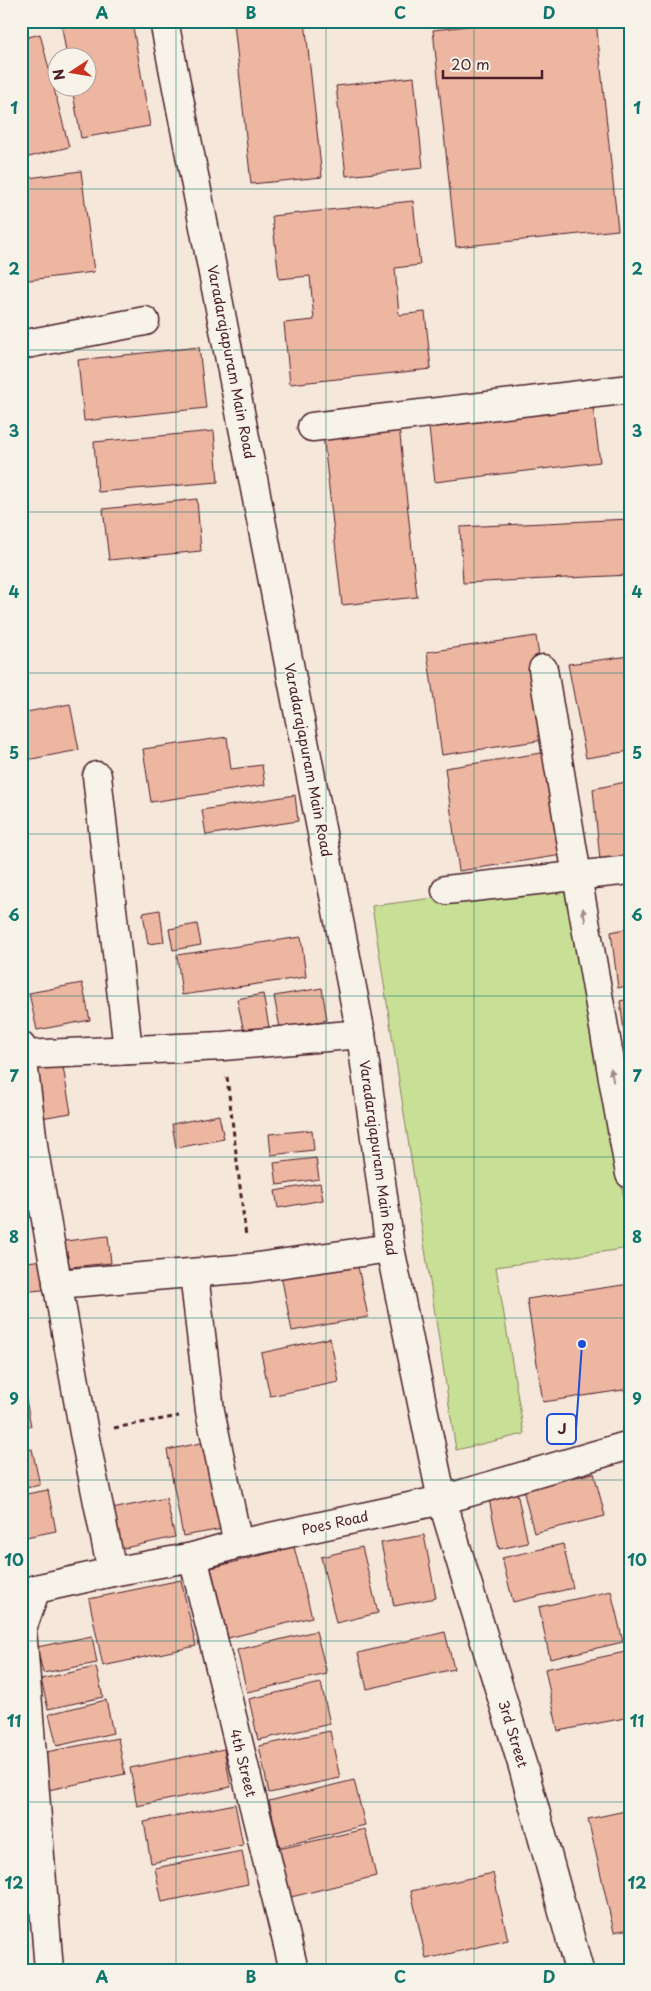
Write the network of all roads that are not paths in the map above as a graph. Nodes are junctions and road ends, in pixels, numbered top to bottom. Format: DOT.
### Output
graph roads {
  1 [pos="164,21"];
  2 [pos="145,321"];
  3 [pos="21,345"];
  4 [pos="630,388"];
  5 [pos="312,428"];
  6 [pos="543,669"];
  7 [pos="97,776"];
  8 [pos="630,870"];
  9 [pos="577,876"];
  10 [pos="446,890"];
  11 [pos="362,1034"];
  12 [pos="128,1050"];
  13 [pos="22,1051"];
  14 [pos="630,1174"];
  15 [pos="390,1248"];
  16 [pos="194,1274"];
  17 [pos="57,1284"];
  18 [pos="630,1445"];
  19 [pos="442,1500"];
  20 [pos="238,1544"];
  21 [pos="193,1557"];
  22 [pos="112,1572"];
  23 [pos="50,1970"];
  24 [pos="294,1970"];
  25 [pos="579,1970"];
  1 -- 11 [label="street, Varadarajapuram Main Road"];
  2 -- 3 [label="street"];
  4 -- 5 [label="street"];
  6 -- 9 [label="street"];
  7 -- 12 [label="street"];
  8 -- 9 [label="street"];
  9 -- 10 [label="street"];
  14 -- 9 [label="street, one-way"];
  11 -- 12 [label="street"];
  11 -- 15 [label="street, Varadarajapuram Main Road"];
  12 -- 13 [label="street"];
  13 -- 17 [label="street"];
  15 -- 16 [label="street"];
  15 -- 19 [label="street, Varadarajapuram Main Road"];
  16 -- 17 [label="street"];
  16 -- 20 [label="street"];
  17 -- 22 [label="street"];
  18 -- 19 [label="street, Poes Road"];
  19 -- 20 [label="street, Poes Road"];
  19 -- 25 [label="street, 3rd Street"];
  20 -- 21 [label="street, Poes Road"];
  21 -- 22 [label="street, Poes Road"];
  21 -- 24 [label="street, 4th Street"];
  22 -- 23 [label="street, Poes Road"];
}
